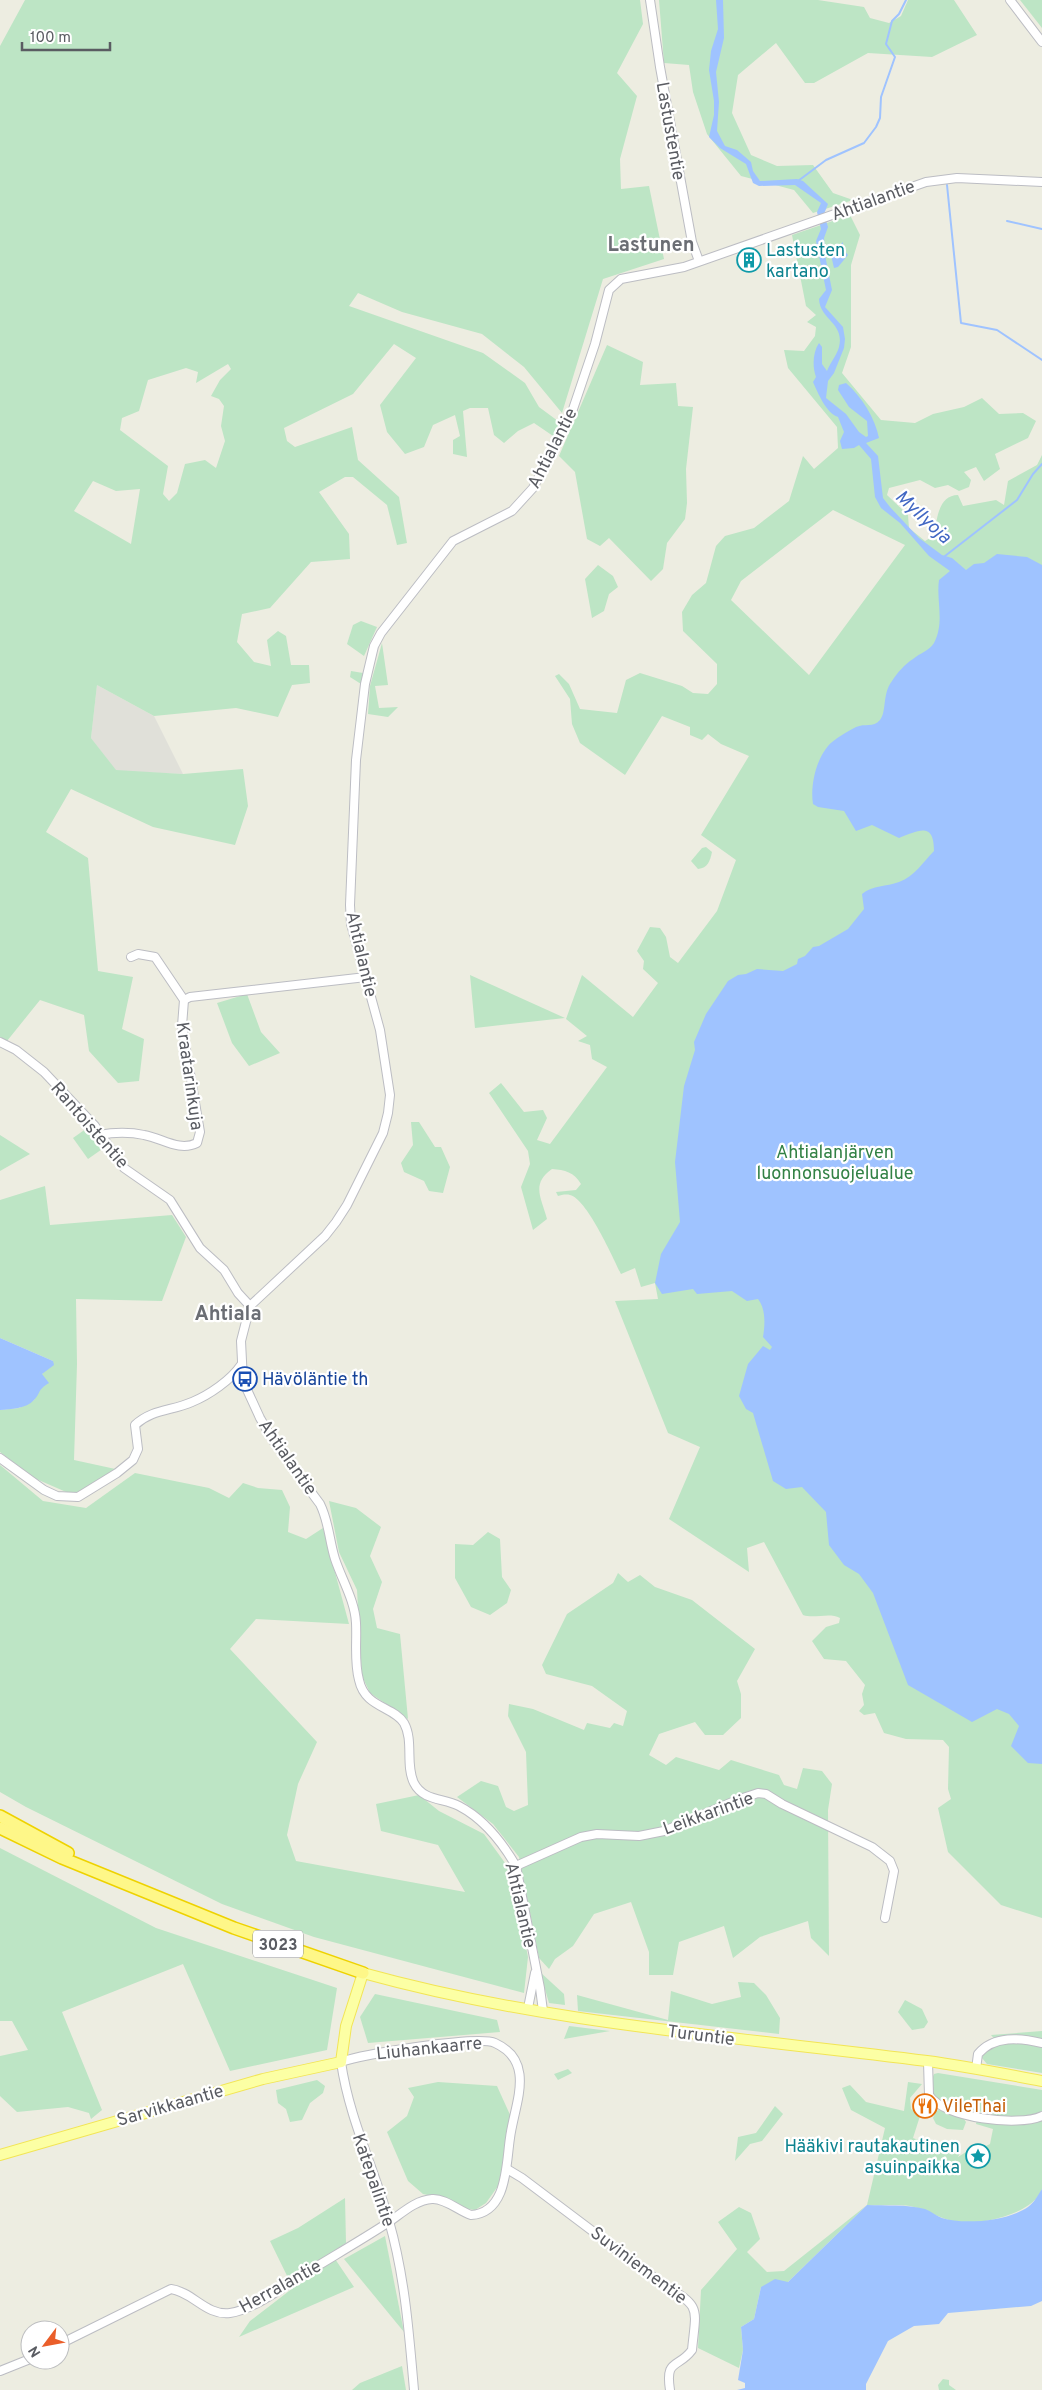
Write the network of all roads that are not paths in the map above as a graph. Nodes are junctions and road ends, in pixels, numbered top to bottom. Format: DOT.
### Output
graph roads {
  1 [pos="650,0"];
  2 [pos="1010,0"];
  3 [pos="1042,42"];
  4 [pos="1042,182"];
  5 [pos="699,261"];
  6 [pos="130,957"];
  7 [pos="366,976"];
  8 [pos="184,1000"];
  9 [pos="0,1042"];
  10 [pos="101,1135"];
  11 [pos="250,1306"];
  12 [pos="241,1365"];
  13 [pos="231,1377"];
  14 [pos="243,1381"];
  15 [pos="0,1458"];
  16 [pos="0,1816"];
  17 [pos="0,1828"];
  18 [pos="516,1866"];
  19 [pos="123,1881"];
  20 [pos="885,1918"];
  21 [pos="536,1971"];
  22 [pos="363,1973"];
  23 [pos="528,2008"];
  24 [pos="543,2011"];
  25 [pos="1042,2043"];
  26 [pos="341,2062"];
  27 [pos="928,2062"];
  28 [pos="976,2070"];
  29 [pos="1042,2081"];
  30 [pos="1042,2116"];
  31 [pos="0,2155"];
  32 [pos="507,2169"];
  33 [pos="389,2221"];
  34 [pos="70,2339"];
  35 [pos="20,2363"];
  36 [pos="0,2371"];
  37 [pos="414,2390"];
  38 [pos="670,2390"];
  1 -- 5 [label="street, Lastustentie"];
  2 -- 3 [label="street"];
  4 -- 5 [label="street, Ahtialantie"];
  5 -- 7 [label="street, Ahtialantie"];
  6 -- 8 [label="street, Kraatarinkuja"];
  7 -- 8 [label="street, Kraatarinkuja"];
  7 -- 11 [label="street, Ahtialantie"];
  8 -- 10 [label="street, Kraatarinkuja"];
  9 -- 10 [label="street, Rantoistentie"];
  10 -- 11 [label="street, Rantoistentie"];
  11 -- 12 [label="street, Ahtialantie"];
  12 -- 13 [label="street"];
  12 -- 14 [label="street, Ahtialantie"];
  13 -- 14 [label="street"];
  13 -- 15 [label="street"];
  14 -- 18 [label="street, Ahtialantie"];
  16 -- 19 [label="highway, 3023"];
  17 -- 19 [label="highway, 3023"];
  18 -- 20 [label="street, Leikkarintie"];
  18 -- 21 [label="street, Ahtialantie"];
  19 -- 22 [label="highway, 3023"];
  21 -- 23 [label="street, Ahtialantie"];
  21 -- 24 [label="street, Ahtialantie"];
  22 -- 23 [label="main road, Turuntie"];
  22 -- 26 [label="main road, Katepalintie"];
  23 -- 24 [label="main road, Turuntie"];
  24 -- 27 [label="main road, Turuntie"];
  25 -- 28 [label="street"];
  26 -- 31 [label="main road, Sarvikkaantie"];
  26 -- 32 [label="street, Liuhankaarre"];
  26 -- 33 [label="street, Katepalintie"];
  27 -- 28 [label="main road, Turuntie"];
  27 -- 30 [label="street"];
  28 -- 29 [label="main road, Turuntie"];
  32 -- 33 [label="street, Liuhankaarre"];
  32 -- 38 [label="street, Suviniementie"];
  33 -- 34 [label="street, Herralantie"];
  33 -- 37 [label="street, Katepalintie"];
  35 -- 36 [label="street"];
}
